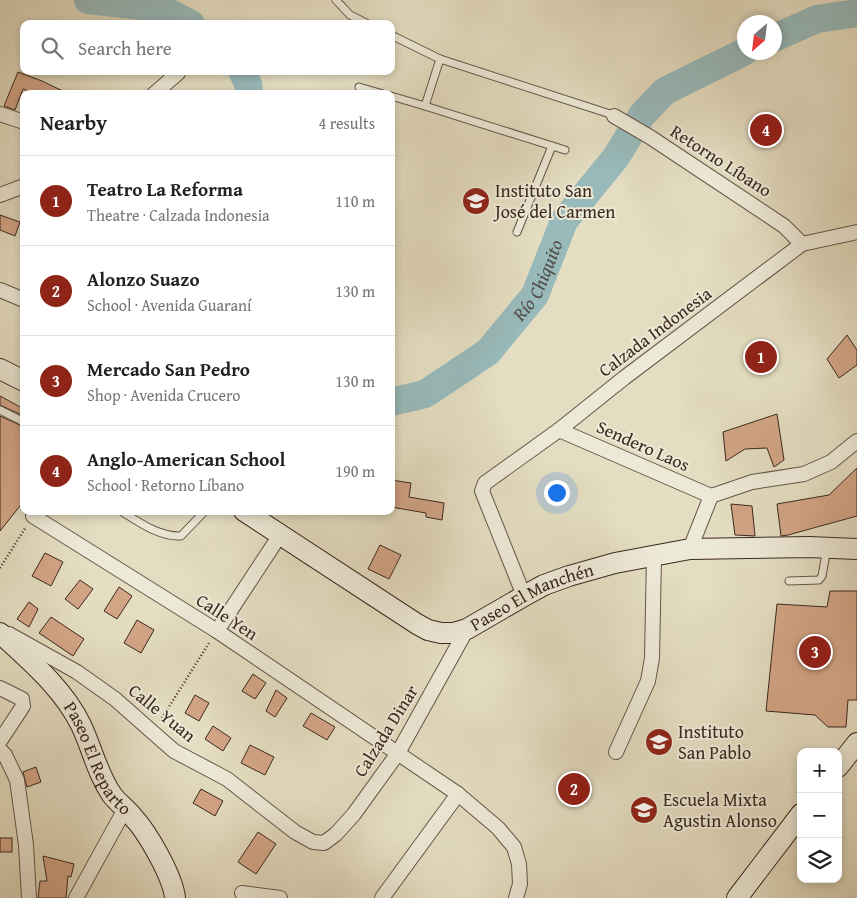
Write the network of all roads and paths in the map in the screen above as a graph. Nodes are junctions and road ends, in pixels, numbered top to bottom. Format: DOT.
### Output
graph roads {
  1 [pos="336,0"];
  2 [pos="360,20"];
  3 [pos="395,37"];
  4 [pos="440,59"];
  5 [pos="176,75"];
  6 [pos="359,86"];
  7 [pos="159,90"];
  8 [pos="371,90"];
  9 [pos="395,97"];
  10 [pos="425,106"];
  11 [pos="0,114"];
  12 [pos="614,116"];
  13 [pos="20,121"];
  14 [pos="552,146"];
  15 [pos="565,150"];
  16 [pos="20,188"];
  17 [pos="0,195"];
  18 [pos="517,232"];
  19 [pos="857,232"];
  20 [pos="802,244"];
  21 [pos="0,290"];
  22 [pos="20,298"];
  23 [pos="0,369"];
  24 [pos="20,379"];
  25 [pos="0,410"];
  26 [pos="20,420"];
  27 [pos="559,430"];
  28 [pos="857,441"];
  29 [pos="711,496"];
  30 [pos="128,515"];
  31 [pos="201,515"];
  32 [pos="250,515"];
  33 [pos="33,516"];
  34 [pos="280,535"];
  35 [pos="827,548"];
  36 [pos="857,549"];
  37 [pos="690,550"];
  38 [pos="654,556"];
  39 [pos="0,568"];
  40 [pos="789,581"];
  41 [pos="524,596"];
  42 [pos="0,629"];
  43 [pos="467,629"];
  44 [pos="217,631"];
  45 [pos="0,633"];
  46 [pos="0,688"];
  47 [pos="153,733"];
  48 [pos="0,741"];
  49 [pos="857,743"];
  50 [pos="0,750"];
  51 [pos="616,752"];
  52 [pos="398,753"];
  53 [pos="842,762"];
  54 [pos="458,794"];
  55 [pos="125,809"];
  56 [pos="797,819"];
  57 [pos="324,842"];
  58 [pos="242,893"];
  59 [pos="29,898"];
  60 [pos="76,898"];
  61 [pos="175,898"];
  62 [pos="280,898"];
  63 [pos="382,898"];
  64 [pos="516,898"];
  65 [pos="737,898"];
  1 -- 2 [label="lane"];
  3 -- 4 [label="lane"];
  4 -- 10 [label="lane"];
  4 -- 12 [label="lane"];
  5 -- 7 [label="street"];
  6 -- 8 [label="lane"];
  9 -- 10 [label="lane"];
  10 -- 14 [label="lane"];
  11 -- 13 [label="street"];
  12 -- 20 [label="street, Retorno Líbano"];
  14 -- 15 [label="lane"];
  14 -- 18 [label="lane"];
  16 -- 17 [label="street"];
  19 -- 20 [label="street, Calzada Indonesia"];
  20 -- 27 [label="street, Calzada Indonesia"];
  21 -- 22 [label="street"];
  23 -- 24 [label="street"];
  25 -- 26 [label="lane"];
  27 -- 29 [label="street, Sendero Laos"];
  27 -- 41 [label="street, Calzada Indonesia"];
  28 -- 29 [label="street"];
  29 -- 37 [label="street"];
  30 -- 31 [label="lane"];
  32 -- 34 [label="street, Paseo El Manchén"];
  33 -- 39 [label="path"];
  33 -- 44 [label="street, Calle Yen"];
  34 -- 43 [label="street, Paseo El Manchén"];
  34 -- 44 [label="street"];
  35 -- 36 [label="street, Paseo El Manchén"];
  35 -- 37 [label="street, Paseo El Manchén"];
  35 -- 40 [label="lane"];
  37 -- 38 [label="street, Paseo El Manchén"];
  38 -- 41 [label="street, Paseo El Manchén"];
  38 -- 51 [label="street"];
  41 -- 43 [label="street, Paseo El Manchén"];
  42 -- 47 [label="street, Calle Yuan"];
  43 -- 52 [label="street, Calzada Dinar"];
  44 -- 47 [label="path"];
  44 -- 52 [label="street, Calle Yen"];
  45 -- 55 [label="street, Paseo El Reparto"];
  46 -- 48 [label="street"];
  47 -- 57 [label="street, Calle Yuan"];
  49 -- 53 [label="street"];
  50 -- 59 [label="street"];
  52 -- 54 [label="street, Calle Yen"];
  52 -- 57 [label="street, Calzada Dinar"];
  54 -- 63 [label="street"];
  54 -- 64 [label="street, Calle Yen"];
  55 -- 60 [label="street"];
  55 -- 61 [label="street, Paseo El Reparto"];
  56 -- 65 [label="street"];
  58 -- 62 [label="street"];
}
